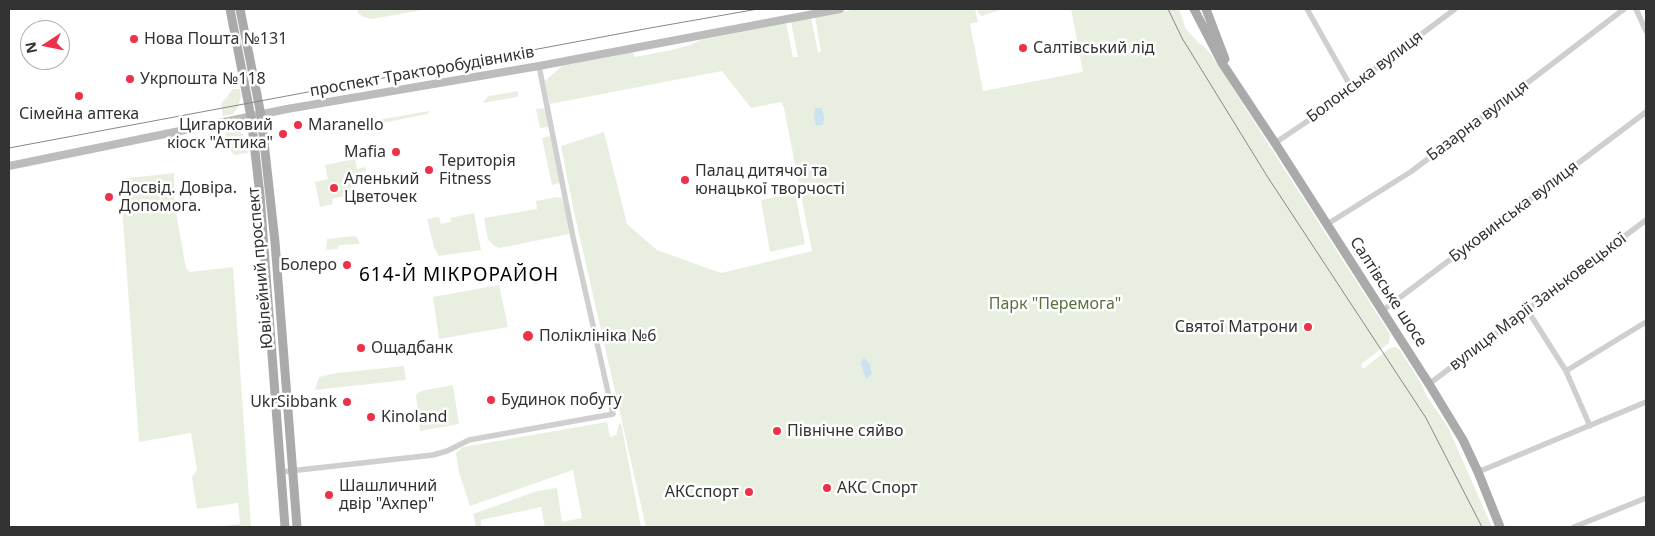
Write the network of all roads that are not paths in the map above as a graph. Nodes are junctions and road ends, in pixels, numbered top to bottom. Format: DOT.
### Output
graph roads {
  1 [pos="230,9"];
  2 [pos="240,9"];
  3 [pos="840,9"];
  4 [pos="1194,9"];
  5 [pos="1206,9"];
  6 [pos="1307,9"];
  7 [pos="1455,9"];
  8 [pos="1624,9"];
  9 [pos="1636,9"];
  10 [pos="1646,31"];
  11 [pos="539,66"];
  12 [pos="1235,82"];
  13 [pos="1350,87"];
  14 [pos="1646,112"];
  15 [pos="260,115"];
  16 [pos="251,117"];
  17 [pos="1275,143"];
  18 [pos="9,166"];
  19 [pos="1646,220"];
  20 [pos="1326,225"];
  21 [pos="1382,311"];
  22 [pos="1528,311"];
  23 [pos="1646,322"];
  24 [pos="1566,370"];
  25 [pos="1429,384"];
  26 [pos="288,400"];
  27 [pos="276,402"];
  28 [pos="1645,402"];
  29 [pos="1646,410"];
  30 [pos="1590,426"];
  31 [pos="293,471"];
  32 [pos="281,472"];
  33 [pos="1478,472"];
  34 [pos="1646,498"];
  35 [pos="285,527"];
  36 [pos="297,527"];
  37 [pos="1500,527"];
  38 [pos="1574,527"];
  1 -- 16 [label="main road, Ювілейний проспект"];
  2 -- 15 [label="main road, Ювілейний проспект"];
  3 -- 11 [label="main road, проспект Тракторобудівників"];
  4 -- 12 [label="main road, Салтівське шосе"];
  5 -- 12 [label="main road, Салтівське шосе"];
  6 -- 13 [label="street"];
  7 -- 13 [label="street, Болонська вулиця"];
  8 -- 20 [label="street, Базарна вулиця"];
  9 -- 10 [label="street"];
  11 -- 15 [label="main road, проспект Тракторобудівників"];
  11 -- 31 [label="street"];
  12 -- 17 [label="main road, Салтівське шосе"];
  13 -- 17 [label="street, Болонська вулиця"];
  14 -- 21 [label="street, Буковинська вулиця"];
  15 -- 16 [label="main road, проспект Тракторобудівників"];
  15 -- 26 [label="main road, Ювілейний проспект"];
  16 -- 18 [label="main road, проспект Тракторобудівників"];
  16 -- 27 [label="main road, Ювілейний проспект"];
  17 -- 20 [label="main road, Салтівське шосе"];
  19 -- 22 [label="street, вулиця Марії Заньковецької"];
  20 -- 21 [label="main road, Салтівське шосе"];
  21 -- 25 [label="main road, Салтівське шосе"];
  22 -- 24 [label="street"];
  22 -- 25 [label="street, вулиця Марії Заньковецької"];
  23 -- 24 [label="street"];
  24 -- 30 [label="street"];
  25 -- 33 [label="main road, Салтівське шосе"];
  26 -- 27 [label="main road"];
  26 -- 31 [label="main road, Ювілейний проспект"];
  27 -- 32 [label="main road, Ювілейний проспект"];
  28 -- 29 [label="street"];
  28 -- 30 [label="street"];
  30 -- 33 [label="street"];
  31 -- 32 [label="street"];
  31 -- 36 [label="main road, Ювілейний проспект"];
  32 -- 35 [label="main road, Ювілейний проспект"];
  33 -- 37 [label="main road, Салтівське шосе"];
  34 -- 38 [label="street"];
}
